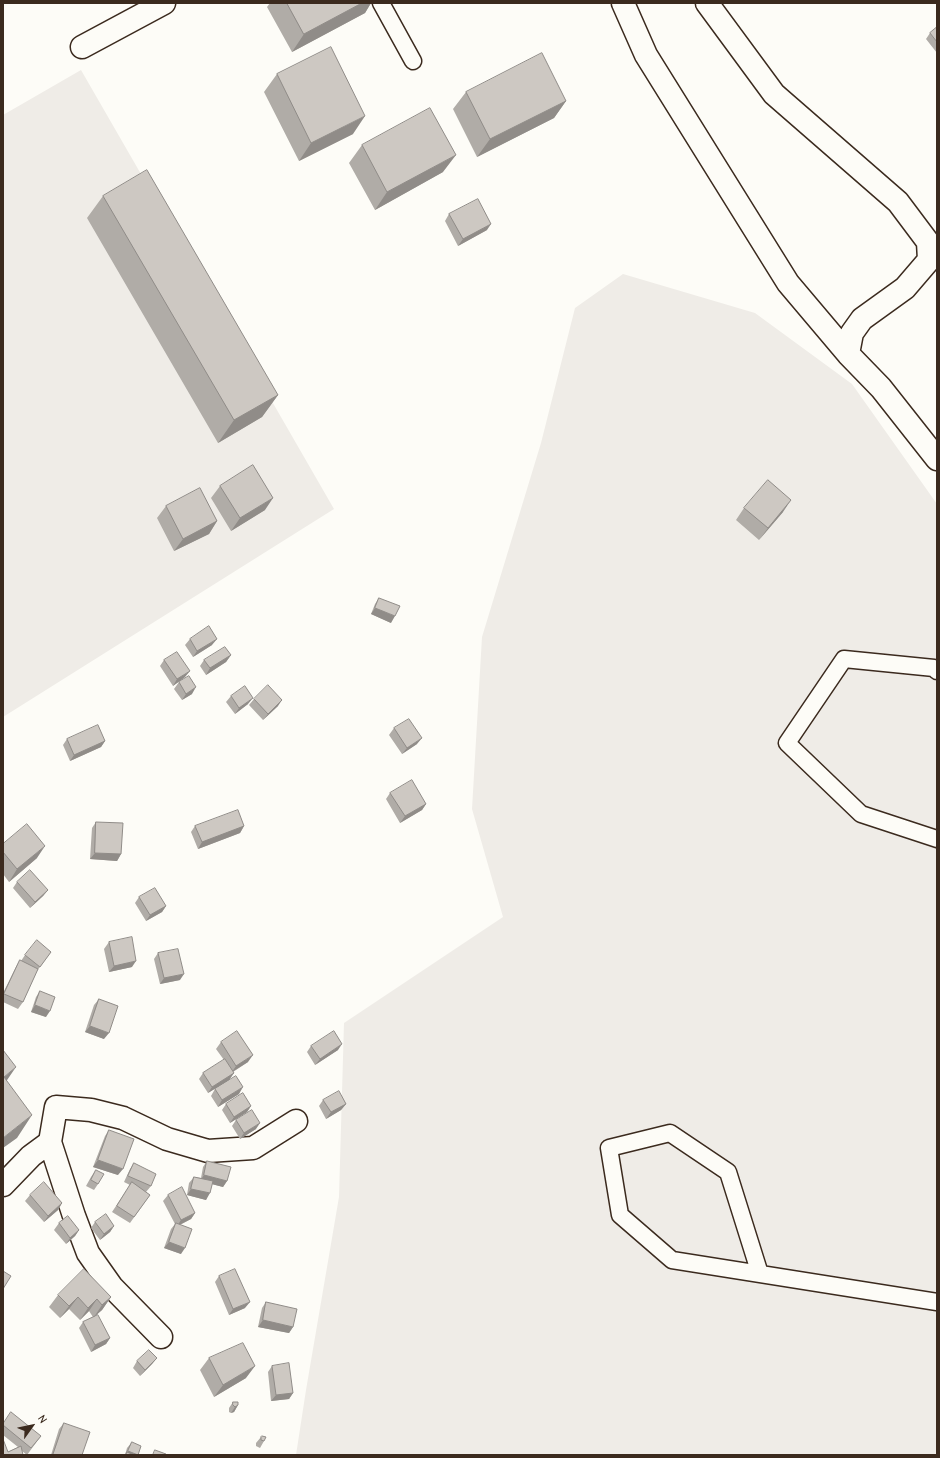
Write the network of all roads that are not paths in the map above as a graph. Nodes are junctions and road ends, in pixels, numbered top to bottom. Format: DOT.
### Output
graph roads {
  1 [pos="164,3"];
  2 [pos="381,3"];
  3 [pos="623,3"];
  4 [pos="707,3"];
  5 [pos="82,47"];
  6 [pos="413,61"];
  7 [pos="848,354"];
  8 [pos="937,459"];
  9 [pos="937,671"];
  10 [pos="937,839"];
  11 [pos="296,1121"];
  12 [pos="50,1142"];
  13 [pos="3,1186"];
  14 [pos="760,1274"];
  15 [pos="937,1302"];
  16 [pos="161,1337"];
  1 -- 5 [label="street"];
  2 -- 6 [label="lane"];
  3 -- 7 [label="street"];
  4 -- 7 [label="street"];
  7 -- 8 [label="street"];
  9 -- 10 [label="lane"];
  11 -- 12 [label="street"];
  12 -- 13 [label="street"];
  12 -- 16 [label="street"];
  14 -- 14 [label="lane"];
  14 -- 15 [label="lane"];
}
